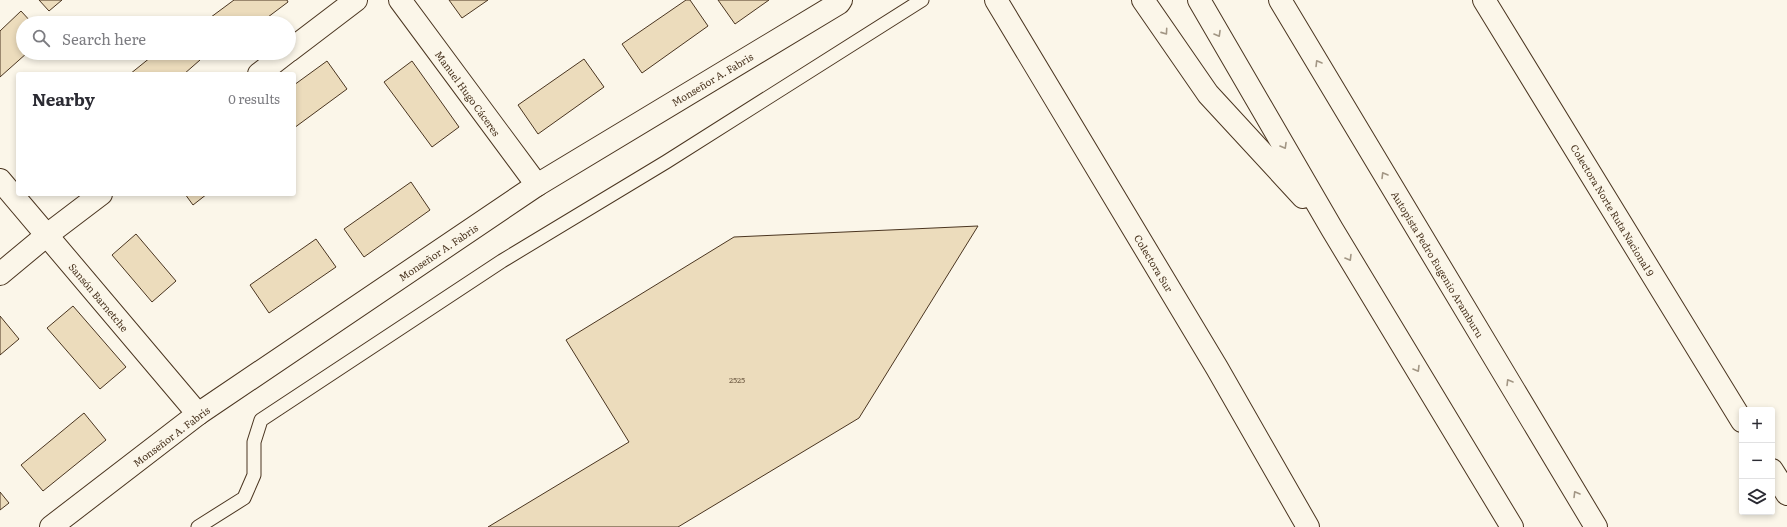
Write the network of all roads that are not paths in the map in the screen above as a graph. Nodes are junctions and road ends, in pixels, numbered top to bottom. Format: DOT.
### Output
graph roads {
  1 [pos="356,0"];
  2 [pos="400,0"];
  3 [pos="841,0"];
  4 [pos="922,0"];
  5 [pos="996,0"];
  6 [pos="1143,0"];
  7 [pos="1199,0"];
  8 [pos="1280,0"];
  9 [pos="1484,0"];
  10 [pos="296,46"];
  11 [pos="277,60"];
  12 [pos="261,72"];
  13 [pos="0,180"];
  14 [pos="537,185"];
  15 [pos="98,196"];
  16 [pos="1332,229"];
  17 [pos="47,235"];
  18 [pos="0,274"];
  19 [pos="198,414"];
  20 [pos="1739,416"];
  21 [pos="1775,475"];
  22 [pos="1787,494"];
  23 [pos="51,527"];
  24 [pos="198,527"];
  25 [pos="1308,527"];
  26 [pos="1512,527"];
  27 [pos="1596,527"];
  1 -- 10 [label="main road"];
  2 -- 14 [label="main road, Manuel Hugo Cáceres"];
  3 -- 14 [label="main road, Monseñor A. Fabris"];
  4 -- 24 [label="lane"];
  5 -- 25 [label="main road, Colectora Sur"];
  6 -- 16 [label="main road, one-way"];
  7 -- 16 [label="main road, one-way"];
  27 -- 8 [label="main road, Autopista Pedro Eugenio Aramburu, one-way"];
  9 -- 20 [label="main road, Colectora Norte Ruta Nacional 9"];
  11 -- 12 [label="main road"];
  13 -- 17 [label="main road, Sansón Barnetche"];
  14 -- 19 [label="main road, Monseñor A. Fabris"];
  15 -- 17 [label="main road"];
  16 -- 26 [label="main road, one-way"];
  17 -- 18 [label="main road"];
  17 -- 19 [label="main road, Sansón Barnetche"];
  19 -- 23 [label="main road, Monseñor A. Fabris"];
  21 -- 22 [label="main road"];
}
